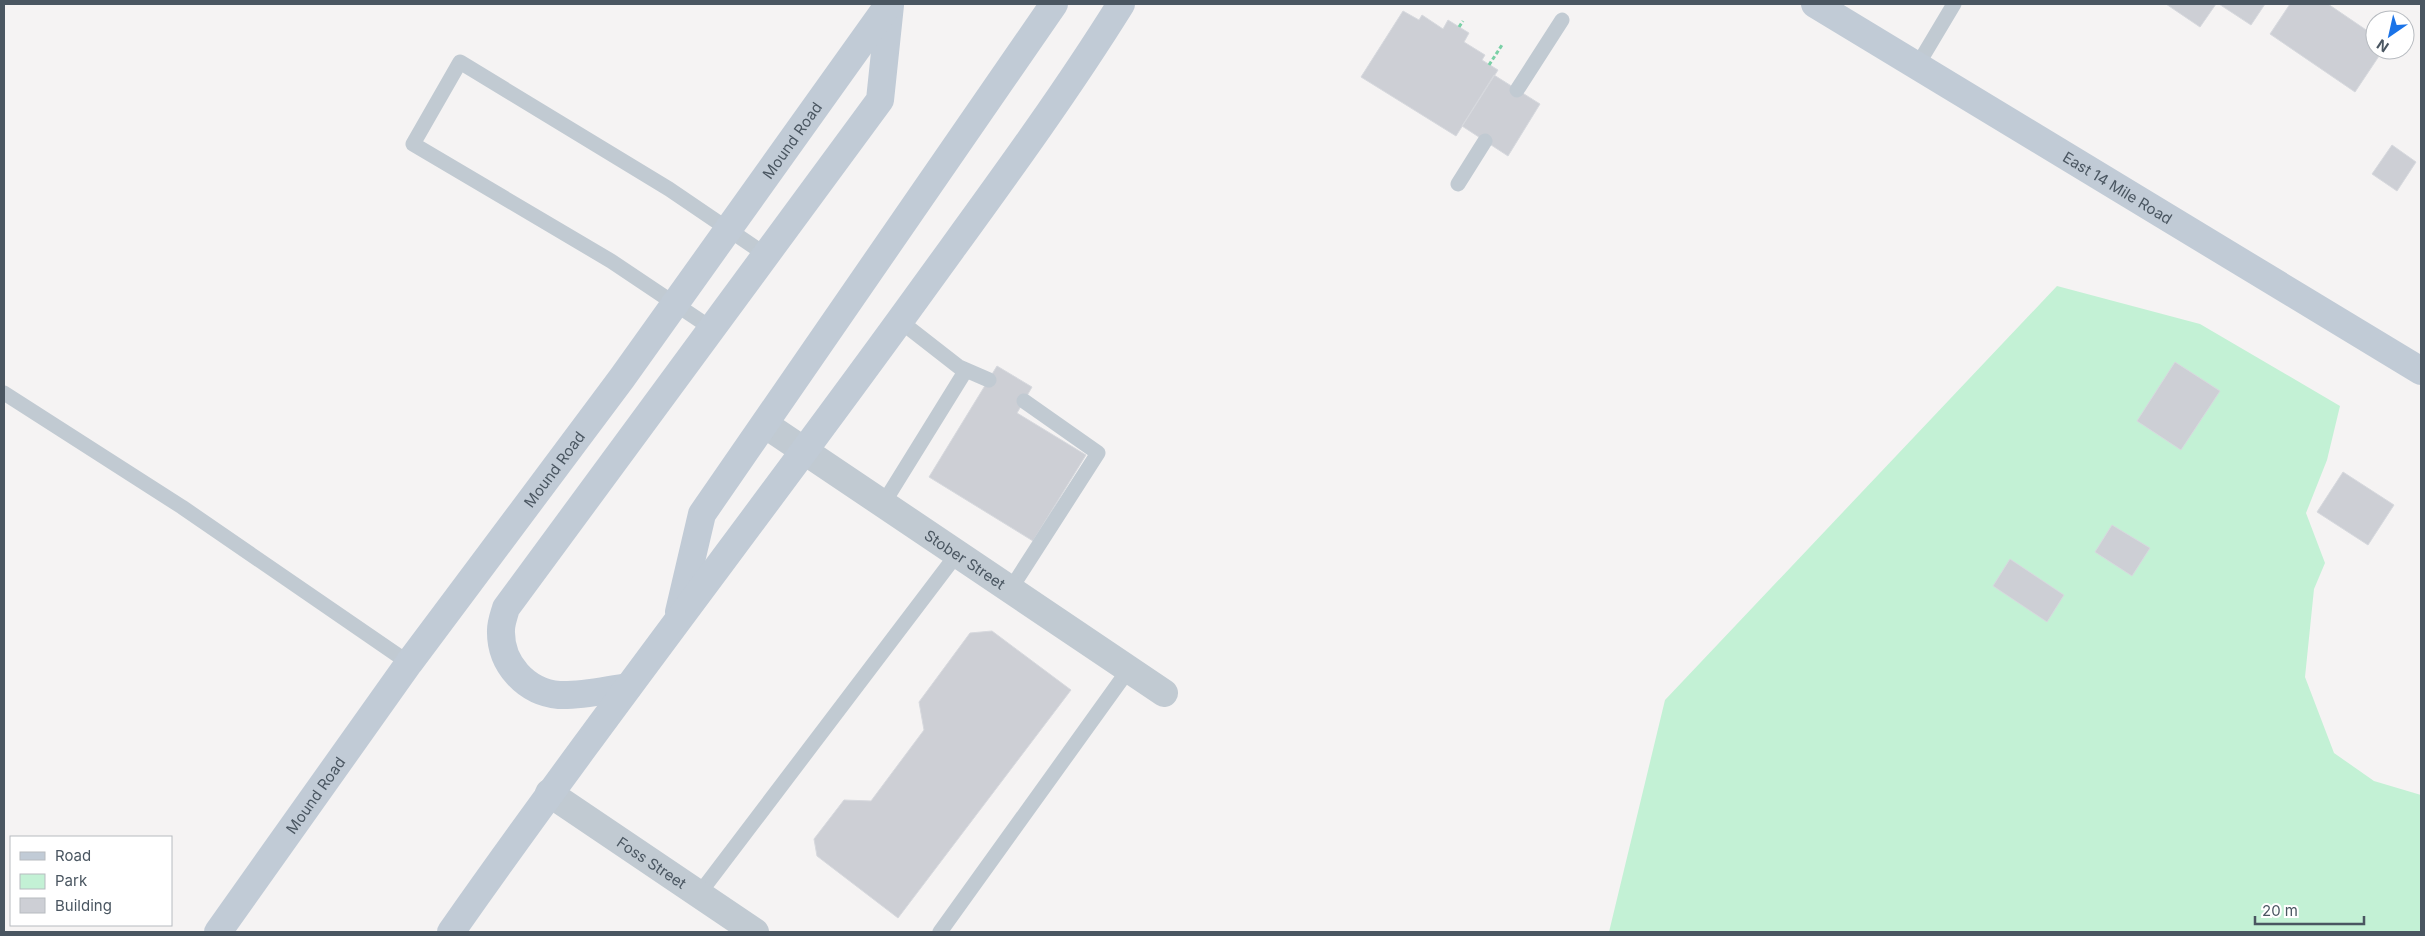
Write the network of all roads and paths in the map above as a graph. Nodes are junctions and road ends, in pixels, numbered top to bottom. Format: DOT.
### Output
graph roads {
  1 [pos="890,4"];
  2 [pos="1054,4"];
  3 [pos="1120,4"];
  4 [pos="1815,4"];
  5 [pos="1954,4"];
  6 [pos="1562,20"];
  7 [pos="1463,21"];
  8 [pos="1459,27"];
  9 [pos="1502,45"];
  10 [pos="1489,65"];
  11 [pos="1917,66"];
  12 [pos="1517,90"];
  13 [pos="1485,141"];
  14 [pos="1458,184"];
  15 [pos="729,228"];
  16 [pos="766,255"];
  17 [pos="675,303"];
  18 [pos="900,321"];
  19 [pos="711,328"];
  20 [pos="966,370"];
  21 [pos="2421,371"];
  22 [pos="989,380"];
  23 [pos="4,393"];
  24 [pos="1024,401"];
  25 [pos="766,425"];
  26 [pos="805,452"];
  27 [pos="884,504"];
  28 [pos="957,554"];
  29 [pos="1010,590"];
  30 [pos="676,623"];
  31 [pos="408,663"];
  32 [pos="1129,669"];
  33 [pos="628,687"];
  34 [pos="1164,693"];
  35 [pos="549,793"];
  36 [pos="699,894"];
  37 [pos="218,932"];
  38 [pos="451,932"];
  39 [pos="755,932"];
  40 [pos="940,932"];
  1 -- 15 [label="main road, Mound Road"];
  1 -- 16 [label="main road"];
  2 -- 25 [label="main road"];
  3 -- 18 [label="main road"];
  4 -- 11 [label="main road, East 14 Mile Road"];
  5 -- 11 [label="lane"];
  6 -- 12 [label="lane"];
  7 -- 8 [label="path"];
  9 -- 10 [label="path"];
  11 -- 21 [label="main road, East 14 Mile Road"];
  13 -- 14 [label="lane"];
  15 -- 16 [label="lane"];
  15 -- 17 [label="main road, Mound Road"];
  15 -- 17 [label="lane"];
  16 -- 19 [label="main road"];
  17 -- 19 [label="lane"];
  17 -- 31 [label="main road, Mound Road"];
  18 -- 20 [label="lane"];
  18 -- 26 [label="main road"];
  19 -- 33 [label="main road"];
  20 -- 22 [label="lane"];
  20 -- 27 [label="lane"];
  23 -- 31 [label="lane"];
  24 -- 29 [label="lane"];
  25 -- 26 [label="street, Stober Street"];
  25 -- 30 [label="main road"];
  26 -- 27 [label="street, Stober Street"];
  26 -- 30 [label="main road"];
  27 -- 28 [label="street, Stober Street"];
  28 -- 29 [label="street, Stober Street"];
  28 -- 36 [label="lane"];
  29 -- 32 [label="street, Stober Street"];
  30 -- 33 [label="main road"];
  31 -- 37 [label="main road, Mound Road"];
  32 -- 34 [label="street, Stober Street"];
  32 -- 40 [label="lane"];
  33 -- 35 [label="main road"];
  35 -- 36 [label="street, Foss Street"];
  35 -- 38 [label="main road"];
  36 -- 39 [label="street, Foss Street"];
}
